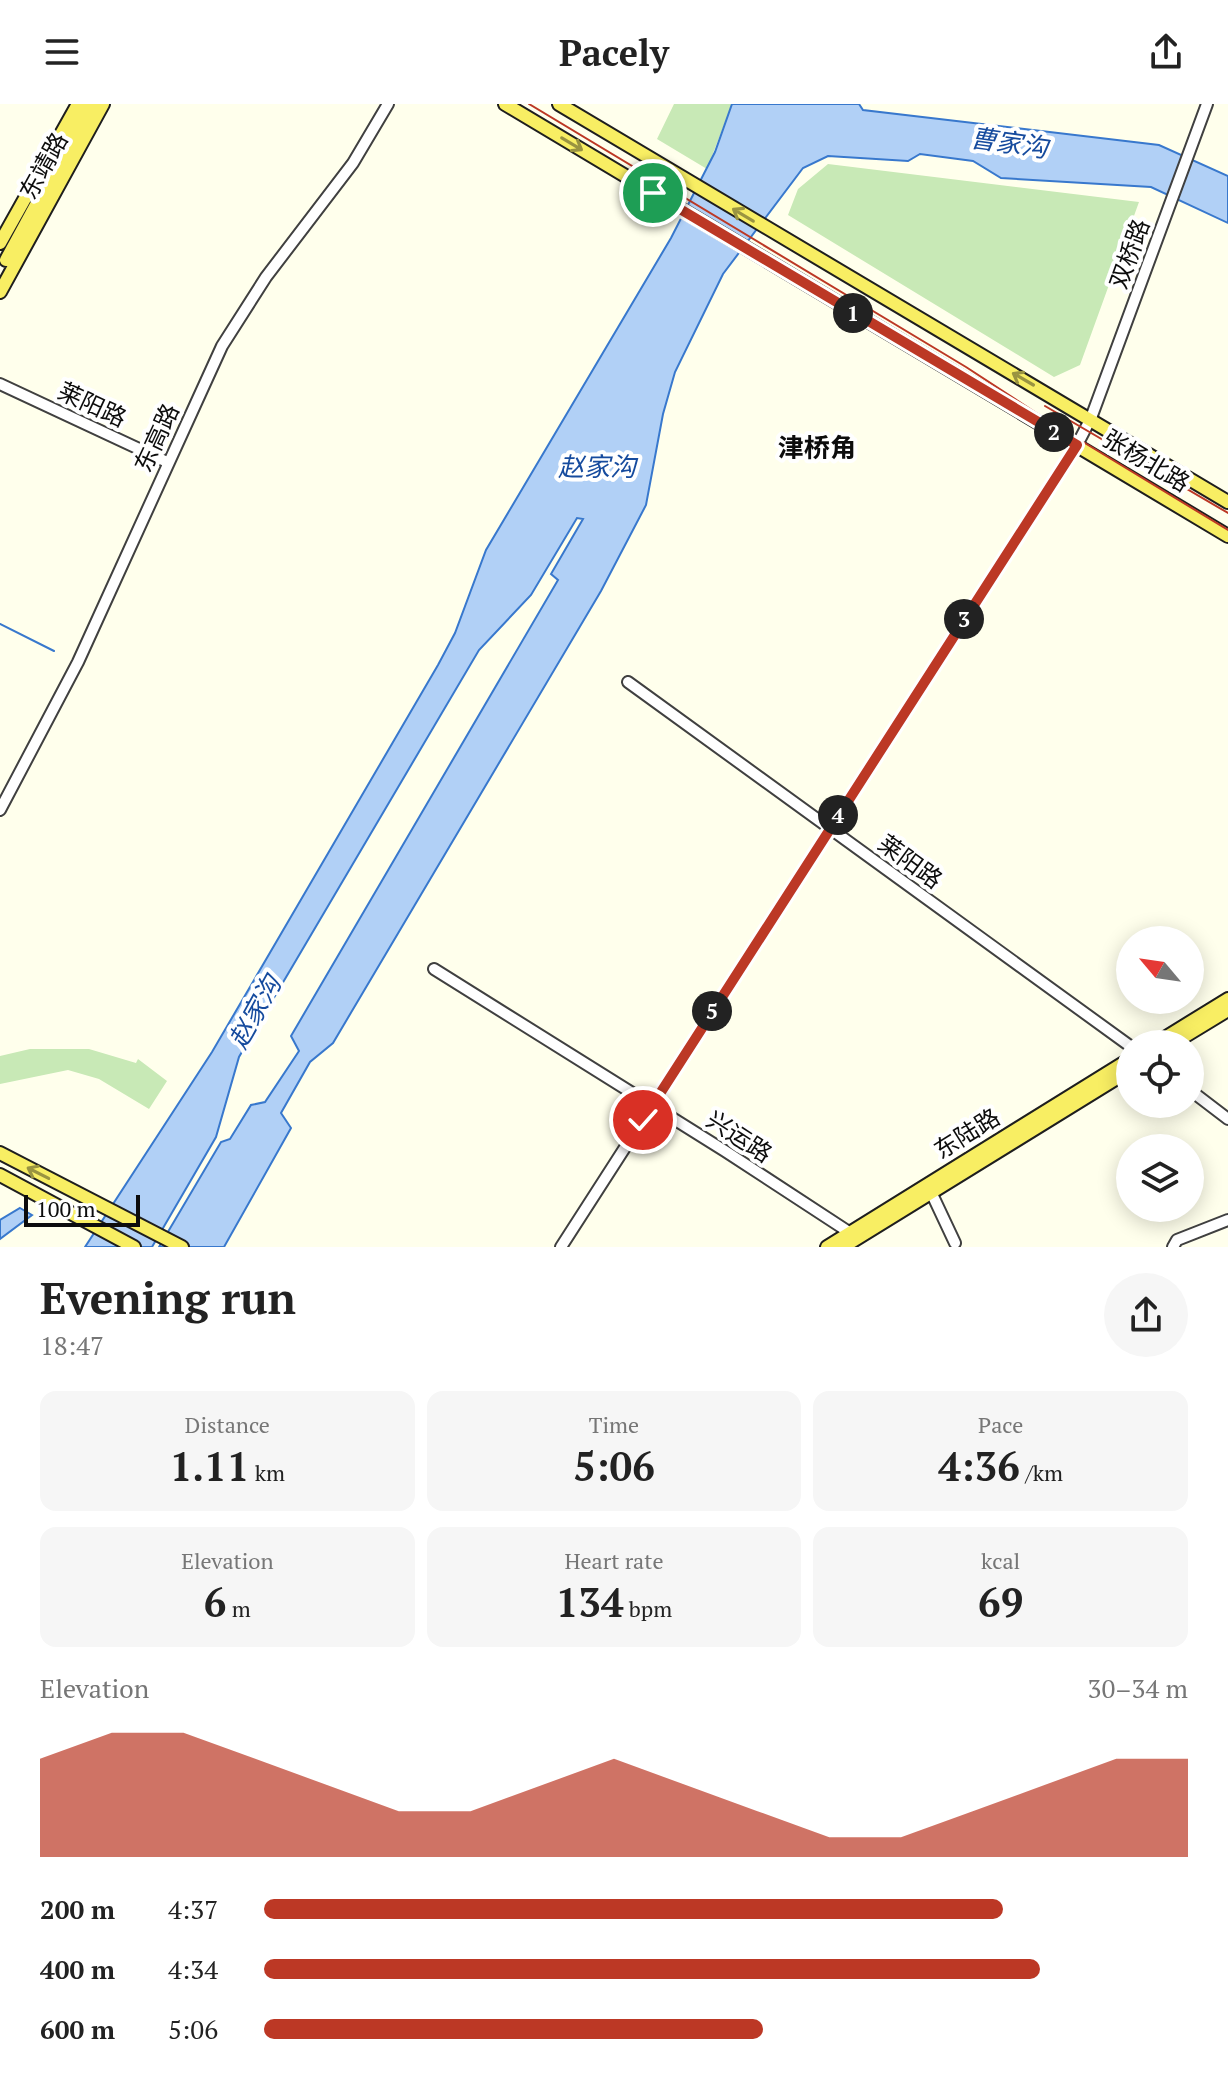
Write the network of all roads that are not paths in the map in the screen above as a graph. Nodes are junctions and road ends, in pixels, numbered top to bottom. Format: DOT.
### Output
graph roads {
  1 [pos="78,104"];
  2 [pos="91,104"];
  3 [pos="103,104"];
  4 [pos="388,104"];
  5 [pos="505,104"];
  6 [pos="559,104"];
  7 [pos="1207,104"];
  8 [pos="0,243"];
  9 [pos="6,260"];
  10 [pos="0,292"];
  11 [pos="0,384"];
  12 [pos="1091,418"];
  13 [pos="1077,445"];
  14 [pos="167,462"];
  15 [pos="1228,502"];
  16 [pos="1228,536"];
  17 [pos="628,682"];
  18 [pos="0,810"];
  19 [pos="830,828"];
  20 [pos="434,969"];
  21 [pos="1228,999"];
  22 [pos="1228,1010"];
  23 [pos="1178,1030"];
  24 [pos="1195,1030"];
  25 [pos="1116,1036"];
  26 [pos="1116,1068"];
  27 [pos="1116,1079"];
  28 [pos="1204,1101"];
  29 [pos="653,1105"];
  30 [pos="1228,1119"];
  31 [pos="0,1153"];
  32 [pos="0,1175"];
  33 [pos="931,1192"];
  34 [pos="1228,1220"];
  35 [pos="853,1235"];
  36 [pos="955,1243"];
  37 [pos="134,1247"];
  38 [pos="182,1247"];
  39 [pos="561,1247"];
  40 [pos="827,1247"];
  41 [pos="843,1247"];
  42 [pos="1173,1247"];
  1 -- 8 [label="main road, 东靖路"];
  2 -- 9 [label="main road"];
  3 -- 10 [label="main road, 东靖路"];
  4 -- 14 [label="street, 东高路"];
  5 -- 13 [label="main road, 张杨北路, one-way"];
  12 -- 6 [label="main road, 张杨北路, one-way"];
  7 -- 12 [label="street, 双桥路"];
  11 -- 14 [label="street, 莱阳路"];
  12 -- 13 [label="street, 双桥路"];
  12 -- 15 [label="main road, 张杨北路"];
  13 -- 16 [label="main road, 张杨北路"];
  13 -- 19 [label="street, 双桥路"];
  14 -- 18 [label="street, 东高路"];
  17 -- 19 [label="street, 莱阳路"];
  19 -- 25 [label="street, 莱阳路"];
  19 -- 29 [label="street, 双桥路"];
  20 -- 29 [label="street, 兴运路"];
  21 -- 23 [label="main road"];
  22 -- 24 [label="main road"];
  26 -- 35 [label="main road, 东陆路"];
  27 -- 33 [label="main road, 东陆路"];
  28 -- 30 [label="street"];
  29 -- 35 [label="street, 兴运路"];
  29 -- 39 [label="street, 双桥路"];
  38 -- 31 [label="main road, one-way"];
  32 -- 37 [label="main road"];
  33 -- 35 [label="main road, 东陆路"];
  33 -- 36 [label="street"];
  34 -- 42 [label="street"];
  35 -- 40 [label="main road, 东陆路"];
  35 -- 41 [label="main road, 东陆路"];
}
